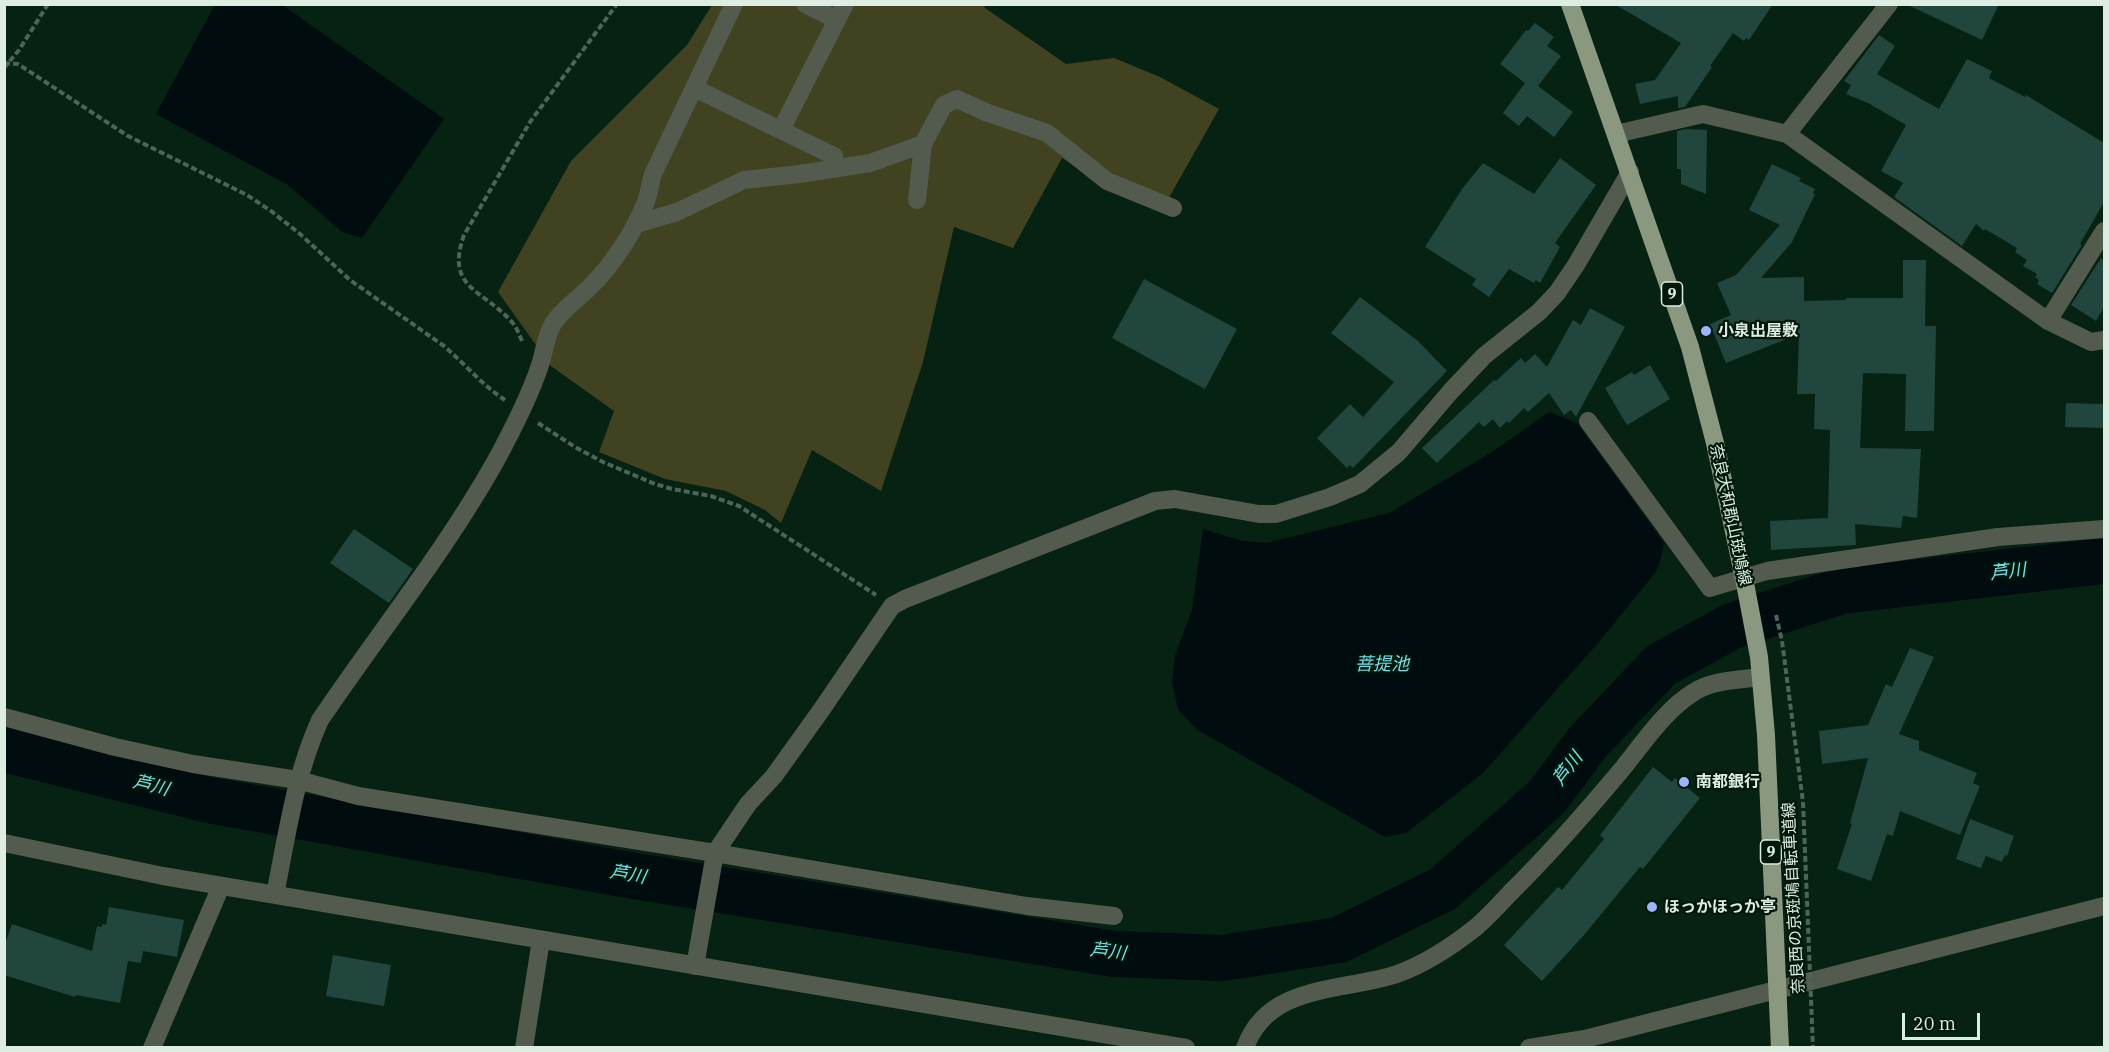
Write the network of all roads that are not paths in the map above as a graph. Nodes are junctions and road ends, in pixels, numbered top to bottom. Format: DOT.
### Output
graph roads {
  1 [pos="734,4"];
  2 [pos="805,4"];
  3 [pos="1570,4"];
  4 [pos="1889,4"];
  5 [pos="841,12"];
  6 [pos="694,88"];
  7 [pos="781,130"];
  8 [pos="1616,134"];
  9 [pos="1787,134"];
  10 [pos="923,144"];
  11 [pos="835,169"];
  12 [pos="1630,172"];
  13 [pos="917,200"];
  14 [pos="1173,208"];
  15 [pos="636,224"];
  16 [pos="2104,231"];
  17 [pos="2049,321"];
  18 [pos="2104,340"];
  19 [pos="1588,421"];
  20 [pos="2104,529"];
  21 [pos="1745,585"];
  22 [pos="1760,677"];
  23 [pos="4,717"];
  24 [pos="298,780"];
  25 [pos="4,843"];
  26 [pos="716,853"];
  27 [pos="221,885"];
  28 [pos="275,895"];
  29 [pos="2104,906"];
  30 [pos="1114,916"];
  31 [pos="541,940"];
  32 [pos="695,966"];
  33 [pos="1777,989"];
  34 [pos="152,1047"];
  35 [pos="524,1047"];
  36 [pos="1186,1047"];
  37 [pos="1245,1047"];
  38 [pos="1529,1047"];
  39 [pos="1779,1047"];
  1 -- 6 [label="street"];
  2 -- 5 [label="street"];
  3 -- 8 [label="main road, 奈良大和郡山斑鳩線 / 9"];
  4 -- 9 [label="street"];
  5 -- 7 [label="street"];
  6 -- 7 [label="street"];
  6 -- 15 [label="street"];
  7 -- 11 [label="street"];
  8 -- 9 [label="street"];
  8 -- 12 [label="main road, 奈良大和郡山斑鳩線 / 9"];
  9 -- 17 [label="street"];
  10 -- 11 [label="street"];
  10 -- 13 [label="street"];
  10 -- 14 [label="street"];
  11 -- 15 [label="street"];
  12 -- 21 [label="main road, 奈良大和郡山斑鳩線 / 9"];
  12 -- 26 [label="street"];
  15 -- 24 [label="street"];
  16 -- 17 [label="street"];
  17 -- 18 [label="street"];
  19 -- 21 [label="street"];
  20 -- 21 [label="street"];
  21 -- 22 [label="main road, 奈良大和郡山斑鳩線 / 9"];
  22 -- 33 [label="main road, 奈良大和郡山斑鳩線 / 9"];
  22 -- 37 [label="street"];
  23 -- 24 [label="street"];
  24 -- 26 [label="street"];
  24 -- 28 [label="street"];
  25 -- 27 [label="street"];
  26 -- 30 [label="street"];
  26 -- 32 [label="street"];
  27 -- 28 [label="street"];
  27 -- 34 [label="street"];
  28 -- 31 [label="street"];
  29 -- 33 [label="street"];
  31 -- 32 [label="street"];
  31 -- 35 [label="street"];
  32 -- 36 [label="street"];
  33 -- 38 [label="street"];
  33 -- 39 [label="main road, 奈良大和郡山斑鳩線 / 9"];
}
